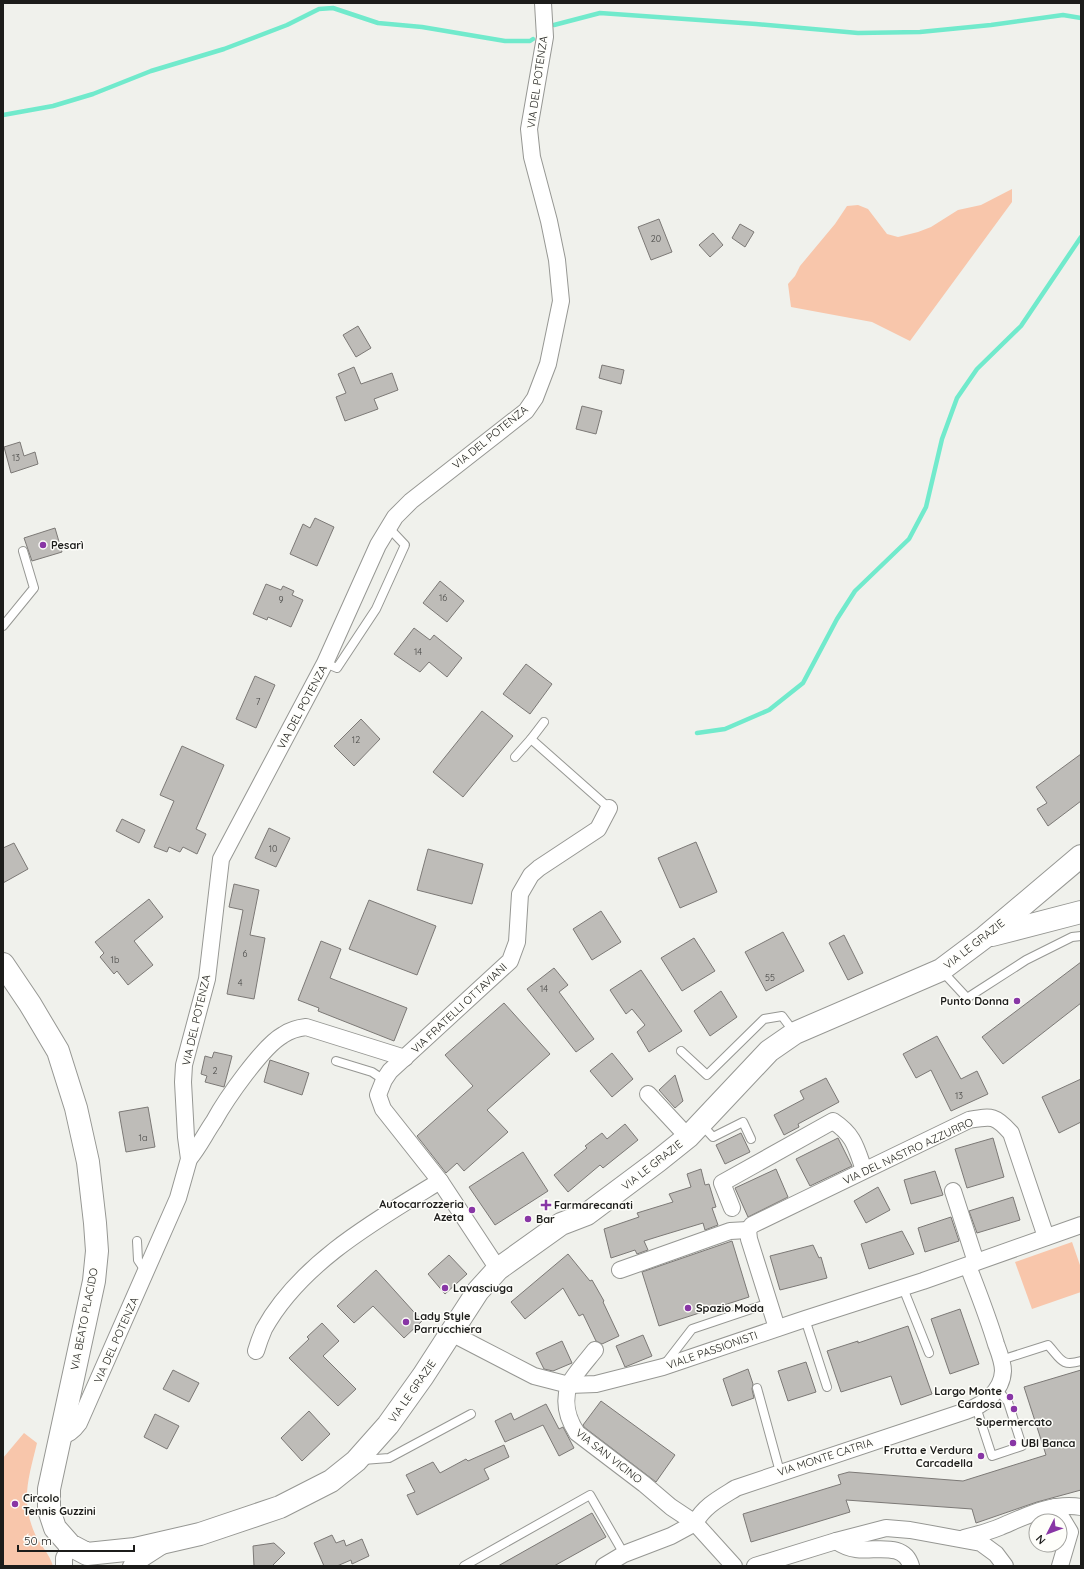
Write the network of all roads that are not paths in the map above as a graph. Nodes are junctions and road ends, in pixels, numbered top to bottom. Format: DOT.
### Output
graph roads {
  1 [pos="543,10"];
  2 [pos="388,527"];
  3 [pos="23,551"];
  4 [pos="3,626"];
  5 [pos="325,663"];
  6 [pos="544,722"];
  7 [pos="531,739"];
  8 [pos="515,757"];
  9 [pos="609,808"];
  10 [pos="1081,856"];
  11 [pos="1081,912"];
  12 [pos="1081,936"];
  13 [pos="985,937"];
  14 [pos="3,964"];
  15 [pos="941,970"];
  16 [pos="795,1033"];
  17 [pos="681,1051"];
  18 [pos="405,1058"];
  19 [pos="336,1061"];
  20 [pos="384,1080"];
  21 [pos="648,1094"];
  22 [pos="694,1130"];
  23 [pos="751,1139"];
  24 [pos="189,1159"];
  25 [pos="864,1170"];
  26 [pos="440,1181"];
  27 [pos="953,1191"];
  28 [pos="732,1208"];
  29 [pos="1081,1225"];
  30 [pos="748,1230"];
  31 [pos="1046,1237"];
  32 [pos="137,1241"];
  33 [pos="972,1264"];
  34 [pos="498,1269"];
  35 [pos="620,1270"];
  36 [pos="146,1272"];
  37 [pos="903,1288"];
  38 [pos="769,1303"];
  39 [pos="805,1319"];
  40 [pos="777,1328"];
  41 [pos="451,1333"];
  42 [pos="595,1350"];
  43 [pos="256,1351"];
  44 [pos="930,1353"];
  45 [pos="1001,1360"];
  46 [pos="1081,1361"];
  47 [pos="663,1367"];
  48 [pos="569,1385"];
  49 [pos="827,1387"];
  50 [pos="757,1388"];
  51 [pos="996,1389"];
  52 [pos="976,1407"];
  53 [pos="471,1414"];
  54 [pos="61,1436"];
  55 [pos="356,1461"];
  56 [pos="780,1472"];
  57 [pos="1055,1507"];
  58 [pos="1081,1507"];
  59 [pos="694,1523"];
  60 [pos="962,1539"];
  61 [pos="836,1541"];
  62 [pos="170,1542"];
  63 [pos="624,1554"];
  64 [pos="82,1555"];
  65 [pos="64,1566"];
  66 [pos="131,1566"];
  67 [pos="464,1566"];
  68 [pos="604,1566"];
  69 [pos="734,1566"];
  70 [pos="755,1566"];
  71 [pos="911,1566"];
  72 [pos="1005,1566"];
  73 [pos="1060,1566"];
  1 -- 2 [label="street, VIA DEL POTENZA"];
  2 -- 5 [label="street, VIA DEL POTENZA"];
  2 -- 5 [label="lane"];
  3 -- 4 [label="lane"];
  5 -- 24 [label="street, VIA DEL POTENZA"];
  6 -- 7 [label="lane"];
  7 -- 8 [label="lane"];
  7 -- 9 [label="lane"];
  9 -- 18 [label="street, VIA FRATELLI OTTAVIANI"];
  10 -- 13 [label="main road, VIA LE GRAZIE"];
  11 -- 13 [label="main road"];
  12 -- 15 [label="lane"];
  13 -- 15 [label="main road, VIA LE GRAZIE"];
  14 -- 54 [label="main road, VIA BEATO PLACIDO"];
  15 -- 16 [label="main road, VIA LE GRAZIE"];
  16 -- 17 [label="lane"];
  16 -- 22 [label="main road, VIA LE GRAZIE"];
  18 -- 20 [label="street, VIA FRATELLI OTTAVIANI"];
  18 -- 24 [label="street, VIA FRATELLI OTTAVIANI"];
  19 -- 20 [label="lane"];
  20 -- 26 [label="street, VIA FRATELLI OTTAVIANI"];
  21 -- 22 [label="street"];
  22 -- 23 [label="lane"];
  22 -- 34 [label="main road, VIA LE GRAZIE"];
  24 -- 36 [label="street, VIA DEL POTENZA"];
  25 -- 28 [label="street"];
  25 -- 30 [label="street, VIA DEL NASTRO AZZURRO"];
  25 -- 31 [label="street, VIA DEL NASTRO AZZURRO"];
  26 -- 34 [label="street, VIA FRATELLI OTTAVIANI"];
  26 -- 43 [label="street"];
  27 -- 33 [label="street"];
  29 -- 31 [label="street, VIALE PASSIONISTI"];
  30 -- 35 [label="street, VIA DEL NASTRO AZZURRO"];
  30 -- 38 [label="street"];
  31 -- 33 [label="street, VIALE PASSIONISTI"];
  32 -- 36 [label="lane"];
  33 -- 37 [label="street, VIALE PASSIONISTI"];
  33 -- 45 [label="street, VIA MONTE CATRIA"];
  34 -- 41 [label="main road, VIA LE GRAZIE"];
  36 -- 54 [label="street, VIA DEL POTENZA"];
  37 -- 39 [label="street, VIALE PASSIONISTI"];
  37 -- 44 [label="lane"];
  38 -- 40 [label="street"];
  38 -- 47 [label="lane"];
  39 -- 40 [label="street, VIALE PASSIONISTI"];
  39 -- 49 [label="lane"];
  40 -- 47 [label="street, VIALE PASSIONISTI"];
  41 -- 48 [label="street, VIALE PASSIONISTI"];
  41 -- 55 [label="main road, VIA LE GRAZIE"];
  42 -- 48 [label="street, VIA SAN VICINO"];
  45 -- 46 [label="lane"];
  45 -- 51 [label="street, VIA MONTE CATRIA"];
  47 -- 48 [label="street, VIALE PASSIONISTI"];
  48 -- 59 [label="street, VIA SAN VICINO"];
  50 -- 56 [label="lane"];
  51 -- 52 [label="street, VIA MONTE CATRIA"];
  51 -- 52 [label="lane"];
  52 -- 56 [label="street, VIA MONTE CATRIA"];
  53 -- 55 [label="lane"];
  54 -- 64 [label="main road, VIA BEATO PLACIDO"];
  55 -- 62 [label="main road, VIA LE GRAZIE"];
  56 -- 59 [label="street, VIA MONTE CATRIA"];
  57 -- 58 [label="street"];
  57 -- 60 [label="street"];
  57 -- 73 [label="street"];
  59 -- 63 [label="street"];
  59 -- 69 [label="street, VIA SAN VICINO"];
  60 -- 61 [label="street"];
  60 -- 72 [label="street"];
  61 -- 70 [label="street"];
  61 -- 71 [label="street"];
  62 -- 64 [label="main road, VIA LE GRAZIE"];
  62 -- 66 [label="street, VIA LE GRAZIE"];
  63 -- 67 [label="lane"];
  63 -- 68 [label="street"];
  64 -- 65 [label="street"];
}
